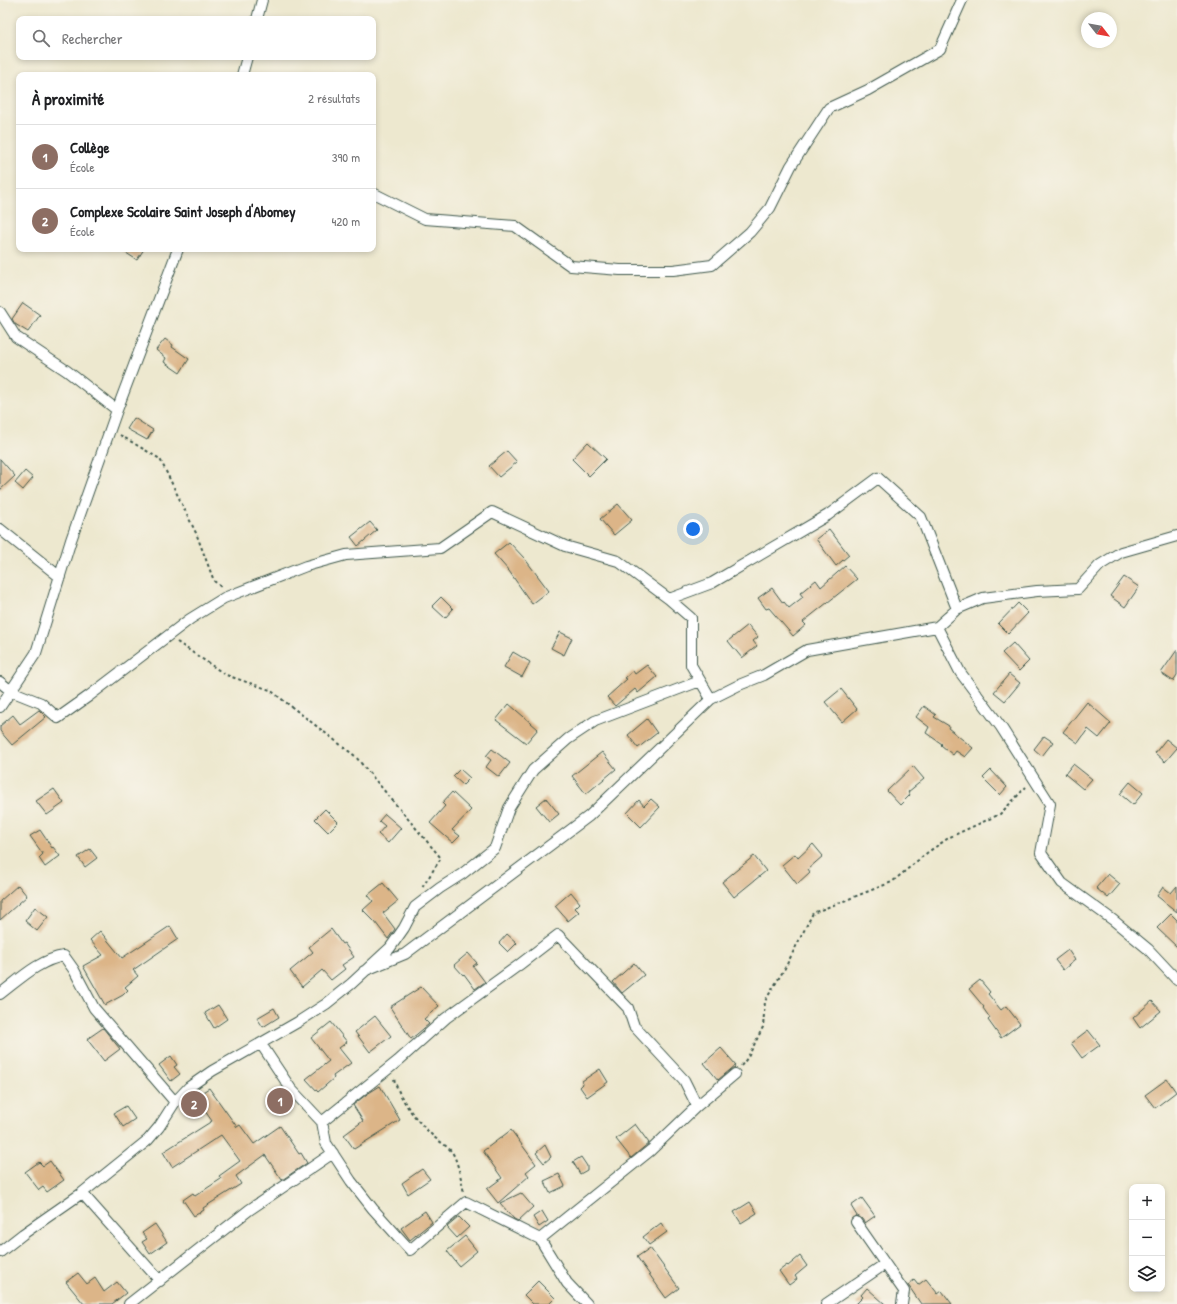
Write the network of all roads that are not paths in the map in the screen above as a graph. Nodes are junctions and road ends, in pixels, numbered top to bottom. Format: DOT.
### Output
graph roads {
  1 [pos="262,0"];
  2 [pos="962,0"];
  3 [pos="258,16"];
  4 [pos="246,60"];
  5 [pos="243,72"];
  6 [pos="376,194"];
  7 [pos="177,252"];
  8 [pos="0,312"];
  9 [pos="117,410"];
  10 [pos="0,529"];
  11 [pos="1177,536"];
  12 [pos="60,577"];
  13 [pos="669,599"];
  14 [pos="957,609"];
  15 [pos="937,627"];
  16 [pos="700,681"];
  17 [pos="0,682"];
  18 [pos="11,691"];
  19 [pos="711,699"];
  20 [pos="0,707"];
  21 [pos="364,971"];
  22 [pos="1177,980"];
  23 [pos="0,994"];
  24 [pos="261,1044"];
  25 [pos="735,1074"];
  26 [pos="175,1102"];
  27 [pos="697,1106"];
  28 [pos="322,1122"];
  29 [pos="333,1153"];
  30 [pos="82,1193"];
  31 [pos="856,1222"];
  32 [pos="540,1239"];
  33 [pos="0,1252"];
  34 [pos="885,1264"];
  35 [pos="160,1281"];
  36 [pos="129,1304"];
  37 [pos="587,1304"];
  38 [pos="826,1304"];
  39 [pos="902,1304"];
  1 -- 3 [label="street"];
  2 -- 6 [label="street"];
  4 -- 5 [label="street"];
  7 -- 9 [label="street"];
  8 -- 9 [label="street"];
  9 -- 12 [label="street"];
  10 -- 12 [label="street"];
  11 -- 14 [label="street"];
  12 -- 18 [label="street"];
  13 -- 14 [label="street"];
  13 -- 16 [label="street"];
  13 -- 18 [label="street"];
  14 -- 15 [label="street"];
  15 -- 19 [label="street"];
  15 -- 22 [label="street"];
  16 -- 19 [label="street"];
  16 -- 21 [label="street"];
  17 -- 18 [label="street"];
  18 -- 20 [label="street"];
  19 -- 21 [label="street"];
  21 -- 24 [label="street"];
  23 -- 26 [label="street"];
  24 -- 26 [label="street"];
  24 -- 28 [label="street"];
  25 -- 27 [label="street"];
  26 -- 30 [label="street"];
  27 -- 28 [label="street"];
  27 -- 32 [label="street"];
  28 -- 29 [label="street"];
  29 -- 32 [label="street"];
  29 -- 35 [label="street"];
  30 -- 33 [label="street"];
  30 -- 35 [label="street"];
  31 -- 34 [label="street"];
  32 -- 37 [label="street"];
  34 -- 38 [label="street"];
  34 -- 39 [label="street"];
  35 -- 36 [label="street"];
}
